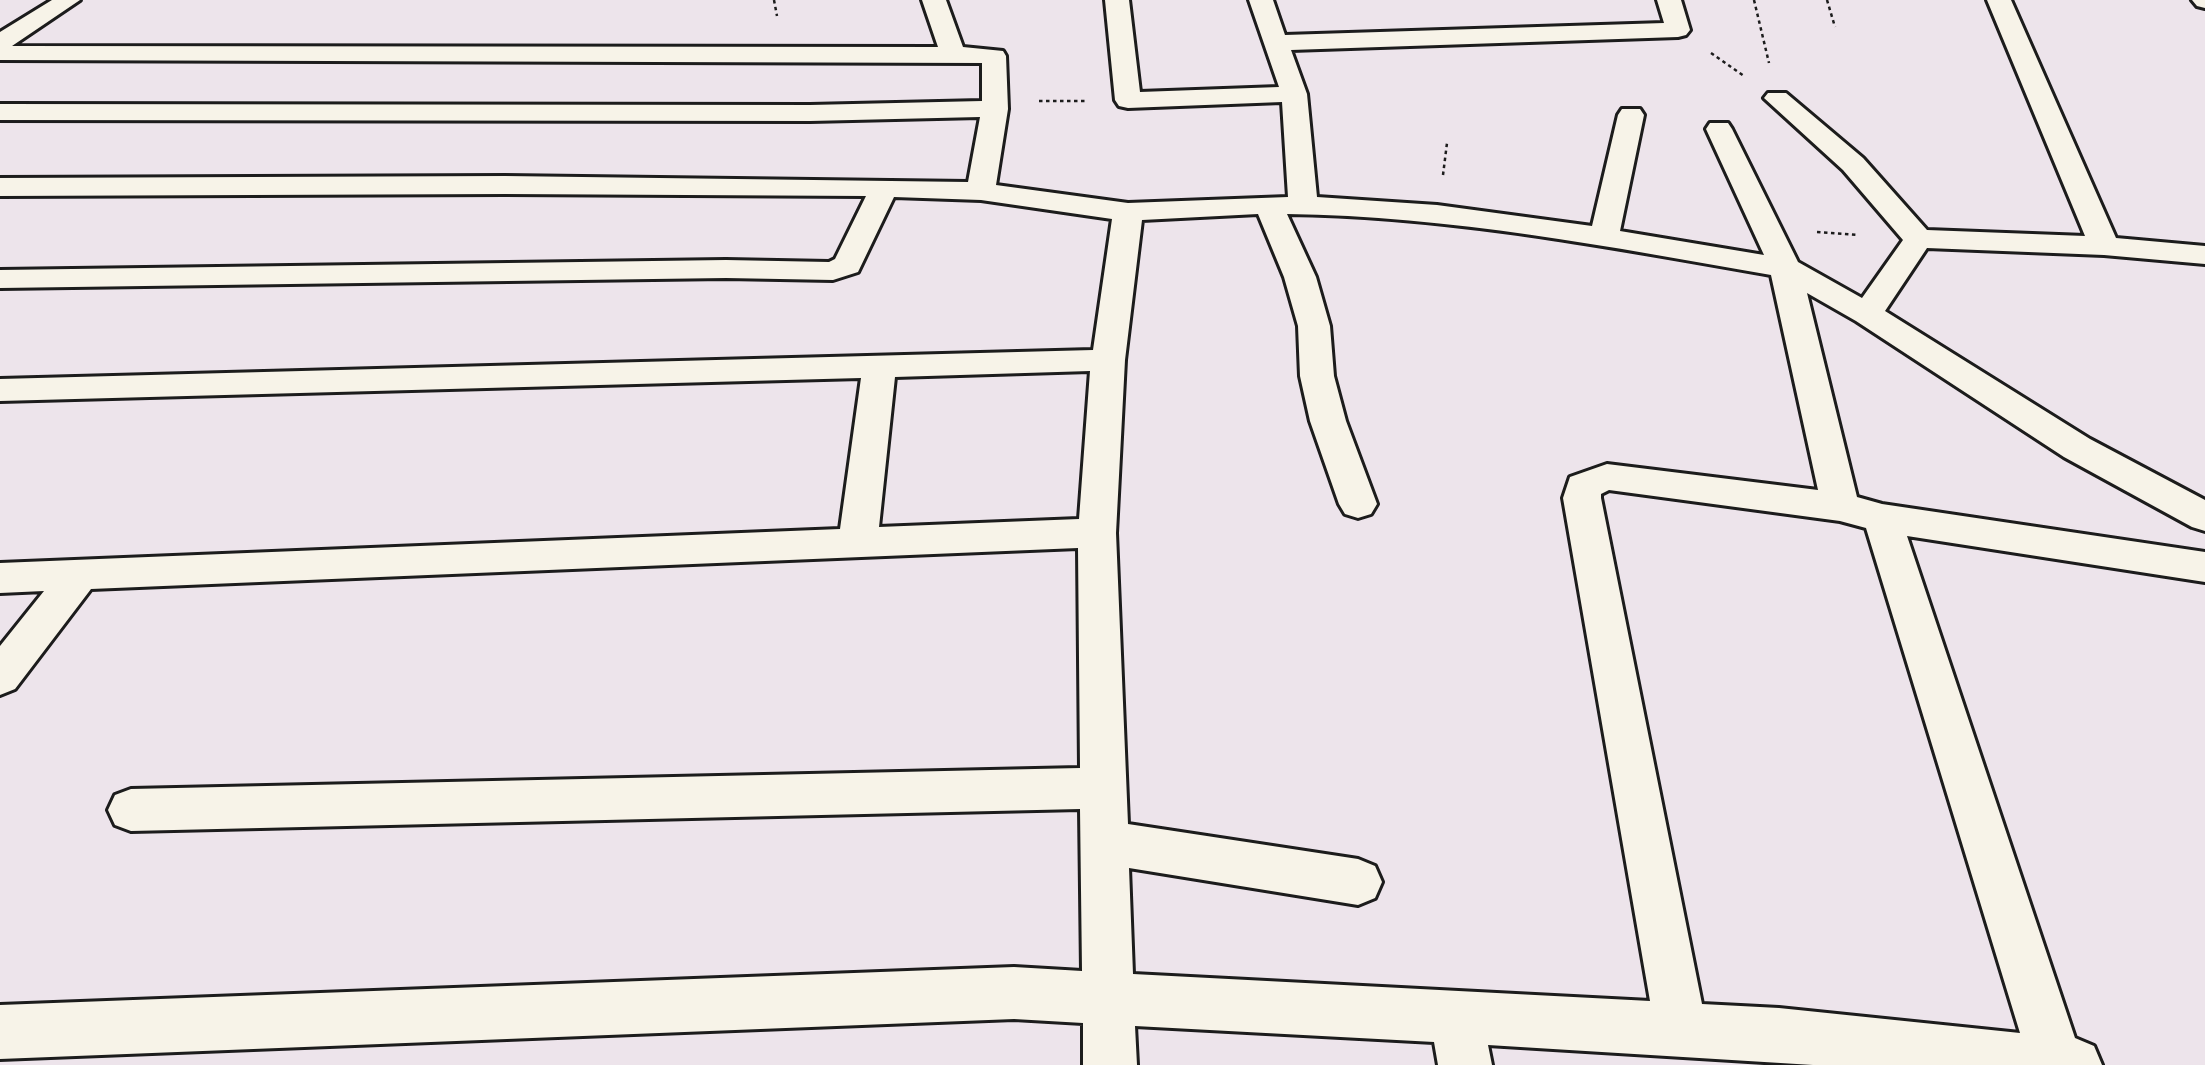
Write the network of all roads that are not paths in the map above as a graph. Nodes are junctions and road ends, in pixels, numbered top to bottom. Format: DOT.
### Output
graph roads {
  1 [pos="68,0"];
  2 [pos="934,0"];
  3 [pos="1117,0"];
  4 [pos="1261,0"];
  5 [pos="1669,0"];
  6 [pos="1999,0"];
  7 [pos="0,19"];
  8 [pos="35,22"];
  9 [pos="0,43"];
  10 [pos="1278,43"];
  11 [pos="0,53"];
  12 [pos="493,54"];
  13 [pos="953,54"];
  14 [pos="1294,94"];
  15 [pos="1777,98"];
  16 [pos="996,106"];
  17 [pos="0,112"];
  18 [pos="436,113"];
  19 [pos="1631,115"];
  20 [pos="1719,129"];
  21 [pos="0,187"];
  22 [pos="884,188"];
  23 [pos="981,191"];
  24 [pos="1269,205"];
  25 [pos="1303,205"];
  26 [pos="1128,212"];
  27 [pos="1604,237"];
  28 [pos="1918,239"];
  29 [pos="2104,246"];
  30 [pos="2205,254"];
  31 [pos="1785,268"];
  32 [pos="0,279"];
  33 [pos="1867,314"];
  34 [pos="1108,360"];
  35 [pos="879,368"];
  36 [pos="0,390"];
  37 [pos="1358,504"];
  38 [pos="1861,512"];
  39 [pos="2205,517"];
  40 [pos="1097,533"];
  41 [pos="858,541"];
  42 [pos="2205,568"];
  43 [pos="80,575"];
  44 [pos="0,578"];
  45 [pos="0,677"];
  46 [pos="1101,788"];
  47 [pos="131,810"];
  48 [pos="1105,842"];
  49 [pos="1358,881"];
  50 [pos="1110,995"];
  51 [pos="1681,1030"];
  52 [pos="0,1032"];
  53 [pos="1460,1041"];
  54 [pos="1786,1050"];
  55 [pos="2066,1063"];
  56 [pos="1110,1065"];
  1 -- 8 [label="street"];
  2 -- 13 [label="street"];
  3 -- 14 [label="street"];
  4 -- 10 [label="street"];
  5 -- 10 [label="street"];
  6 -- 29 [label="street"];
  7 -- 8 [label="street"];
  8 -- 9 [label="street"];
  10 -- 14 [label="street"];
  11 -- 12 [label="street"];
  12 -- 13 [label="street"];
  12 -- 18 [label="street"];
  13 -- 16 [label="street"];
  14 -- 25 [label="street"];
  15 -- 28 [label="street"];
  16 -- 18 [label="street"];
  16 -- 23 [label="street"];
  17 -- 18 [label="street"];
  19 -- 27 [label="street"];
  20 -- 31 [label="street"];
  21 -- 22 [label="street"];
  22 -- 23 [label="street"];
  22 -- 32 [label="street"];
  23 -- 26 [label="street"];
  24 -- 25 [label="street"];
  24 -- 26 [label="street"];
  24 -- 37 [label="street"];
  25 -- 27 [label="street"];
  26 -- 34 [label="street"];
  27 -- 31 [label="street"];
  28 -- 29 [label="street"];
  28 -- 33 [label="street"];
  29 -- 30 [label="street"];
  31 -- 33 [label="street"];
  31 -- 38 [label="street"];
  33 -- 39 [label="street"];
  34 -- 35 [label="street"];
  34 -- 40 [label="street"];
  35 -- 36 [label="street"];
  35 -- 41 [label="street"];
  38 -- 42 [label="street"];
  38 -- 51 [label="street"];
  38 -- 55 [label="street"];
  40 -- 41 [label="street"];
  40 -- 46 [label="street"];
  41 -- 43 [label="street"];
  43 -- 44 [label="street"];
  43 -- 45 [label="street"];
  46 -- 47 [label="street"];
  46 -- 48 [label="street"];
  48 -- 49 [label="street"];
  48 -- 50 [label="street"];
  50 -- 52 [label="street"];
  50 -- 53 [label="street"];
  50 -- 56 [label="street"];
  51 -- 53 [label="street"];
  51 -- 54 [label="street"];
  54 -- 55 [label="street"];
}
